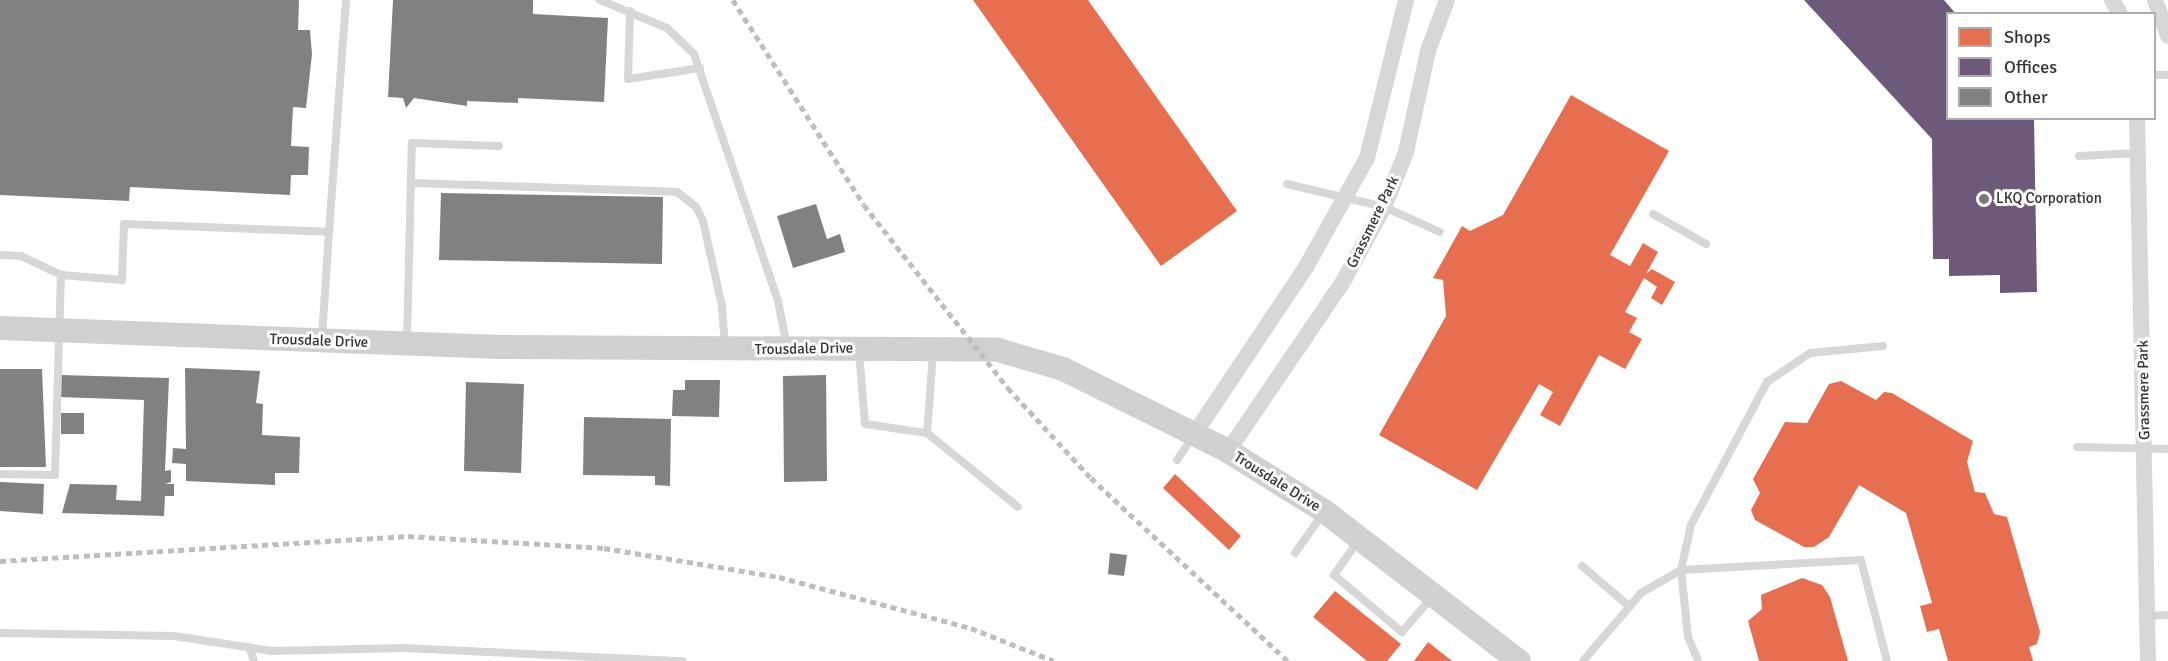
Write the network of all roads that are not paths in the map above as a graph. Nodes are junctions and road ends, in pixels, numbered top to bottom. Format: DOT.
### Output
graph roads {
  1 [pos="346,0"];
  2 [pos="600,0"];
  3 [pos="1406,0"];
  4 [pos="1447,0"];
  5 [pos="2155,0"];
  6 [pos="630,11"];
  7 [pos="2168,36"];
  8 [pos="700,68"];
  9 [pos="2137,120"];
  10 [pos="499,146"];
  11 [pos="2138,153"];
  12 [pos="2079,156"];
  13 [pos="411,183"];
  14 [pos="1287,184"];
  15 [pos="1347,199"];
  16 [pos="1384,207"];
  17 [pos="1653,214"];
  18 [pos="329,232"];
  19 [pos="1440,232"];
  20 [pos="1706,244"];
  21 [pos="0,255"];
  22 [pos="61,275"];
  23 [pos="0,328"];
  24 [pos="59,330"];
  25 [pos="322,342"];
  26 [pos="407,344"];
  27 [pos="1883,346"];
  28 [pos="933,348"];
  29 [pos="859,349"];
  30 [pos="725,350"];
  31 [pos="788,350"];
  32 [pos="927,433"];
  33 [pos="1195,433"];
  34 [pos="2077,447"];
  35 [pos="2168,449"];
  36 [pos="2145,450"];
  37 [pos="1228,451"];
  38 [pos="1177,460"];
  39 [pos="0,474"];
  40 [pos="1018,507"];
  41 [pos="1324,511"];
  42 [pos="1360,538"];
  43 [pos="1295,554"];
  44 [pos="1582,566"];
  45 [pos="1681,570"];
  46 [pos="1435,593"];
  47 [pos="1630,607"];
  48 [pos="2168,615"];
  49 [pos="2147,616"];
  50 [pos="0,633"];
  51 [pos="249,647"];
  52 [pos="254,661"];
  53 [pos="683,661"];
  54 [pos="1519,661"];
  55 [pos="1583,661"];
  56 [pos="1698,661"];
  57 [pos="1887,661"];
  58 [pos="2148,661"];
  1 -- 18 [label="lane"];
  2 -- 6 [label="lane"];
  3 -- 15 [label="street"];
  4 -- 16 [label="street, Grassmere Park"];
  5 -- 7 [label="street"];
  6 -- 8 [label="lane"];
  6 -- 8 [label="lane"];
  8 -- 31 [label="lane"];
  9 -- 11 [label="street, Grassmere Park"];
  10 -- 13 [label="lane"];
  11 -- 12 [label="lane"];
  11 -- 36 [label="street, Grassmere Park"];
  13 -- 26 [label="lane"];
  13 -- 30 [label="lane"];
  14 -- 15 [label="lane"];
  15 -- 16 [label="lane"];
  15 -- 33 [label="street"];
  16 -- 19 [label="lane"];
  16 -- 37 [label="street, Grassmere Park"];
  17 -- 20 [label="lane"];
  18 -- 22 [label="lane"];
  18 -- 25 [label="lane"];
  21 -- 22 [label="lane"];
  22 -- 24 [label="lane"];
  23 -- 24 [label="street, Trousdale Drive"];
  24 -- 25 [label="street, Trousdale Drive"];
  24 -- 39 [label="lane"];
  25 -- 26 [label="street, Trousdale Drive"];
  26 -- 30 [label="street, Trousdale Drive"];
  27 -- 45 [label="lane"];
  28 -- 29 [label="street, Trousdale Drive"];
  28 -- 32 [label="lane"];
  28 -- 33 [label="street, Trousdale Drive"];
  29 -- 31 [label="street, Trousdale Drive"];
  29 -- 32 [label="lane"];
  30 -- 31 [label="street, Trousdale Drive"];
  32 -- 40 [label="lane"];
  33 -- 37 [label="street, Trousdale Drive"];
  33 -- 38 [label="lane"];
  34 -- 36 [label="lane"];
  35 -- 36 [label="lane"];
  36 -- 49 [label="street, Grassmere Park"];
  37 -- 41 [label="street, Trousdale Drive"];
  41 -- 42 [label="street, Trousdale Drive"];
  41 -- 43 [label="lane"];
  42 -- 46 [label="street, Trousdale Drive"];
  42 -- 46 [label="lane"];
  44 -- 47 [label="lane"];
  45 -- 47 [label="lane"];
  45 -- 56 [label="lane"];
  45 -- 57 [label="lane"];
  46 -- 54 [label="street, Trousdale Drive"];
  47 -- 55 [label="lane"];
  48 -- 49 [label="lane"];
  49 -- 58 [label="street, Grassmere Park"];
  50 -- 51 [label="lane"];
  51 -- 52 [label="lane"];
  51 -- 53 [label="lane"];
}
